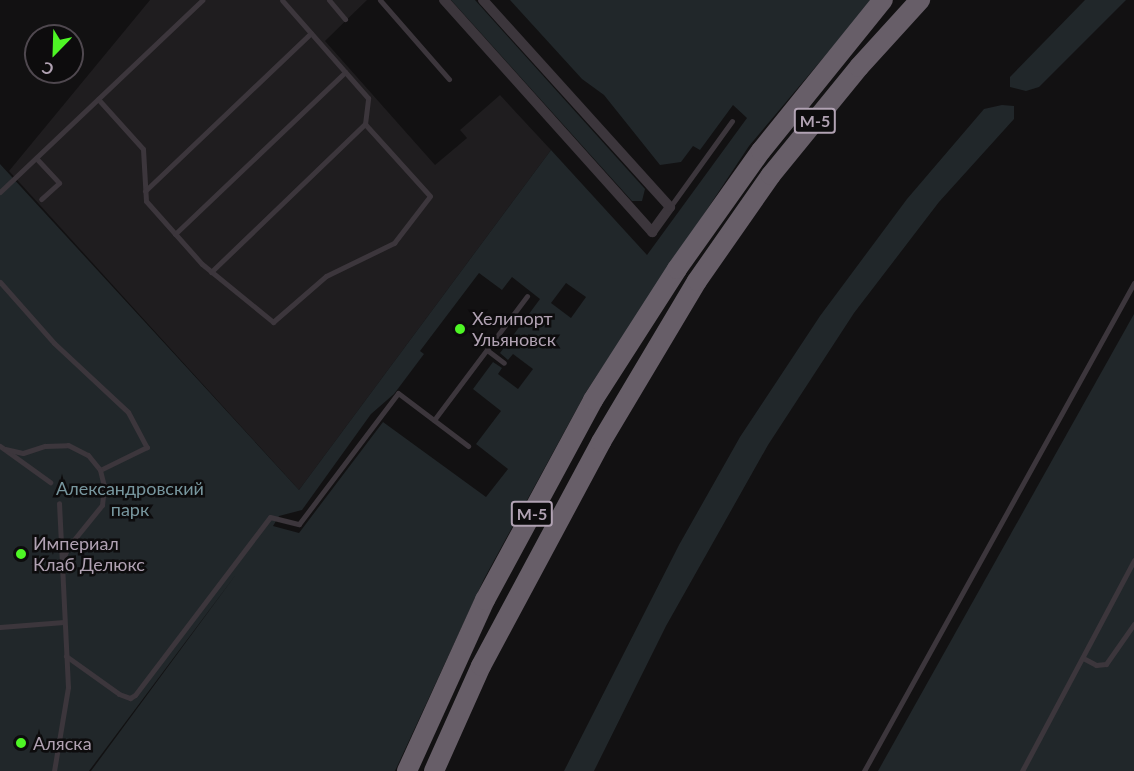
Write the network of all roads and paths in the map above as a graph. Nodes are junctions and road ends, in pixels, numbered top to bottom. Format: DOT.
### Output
graph roads {
  1 [pos="202,0"];
  2 [pos="282,0"];
  3 [pos="328,0"];
  4 [pos="380,0"];
  5 [pos="444,0"];
  6 [pos="483,0"];
  7 [pos="883,0"];
  8 [pos="920,0"];
  9 [pos="345,19"];
  10 [pos="311,33"];
  11 [pos="345,72"];
  12 [pos="449,79"];
  13 [pos="98,99"];
  14 [pos="732,121"];
  15 [pos="365,124"];
  16 [pos="36,158"];
  17 [pos="145,191"];
  18 [pos="0,192"];
  19 [pos="41,199"];
  20 [pos="670,207"];
  21 [pos="175,234"];
  22 [pos="212,272"];
  23 [pos="0,282"];
  24 [pos="1134,283"];
  25 [pos="527,296"];
  26 [pos="487,350"];
  27 [pos="504,363"];
  28 [pos="434,420"];
  29 [pos="468,446"];
  30 [pos="2,447"];
  31 [pos="100,470"];
  32 [pos="50,482"];
  33 [pos="59,503"];
  34 [pos="1134,560"];
  35 [pos="61,562"];
  36 [pos="64,622"];
  37 [pos="1134,624"];
  38 [pos="0,627"];
  39 [pos="66,656"];
  40 [pos="1083,658"];
  41 [pos="54,771"];
  42 [pos="407,771"];
  43 [pos="434,771"];
  44 [pos="864,771"];
  45 [pos="1022,771"];
  1 -- 13 [label="lane"];
  2 -- 10 [label="lane"];
  3 -- 9 [label="lane"];
  4 -- 12 [label="lane"];
  5 -- 20 [label="street"];
  6 -- 20 [label="street"];
  7 -- 42 [label="highway, М-5"];
  8 -- 43 [label="highway, М-5"];
  10 -- 11 [label="lane"];
  10 -- 17 [label="lane"];
  11 -- 15 [label="lane"];
  11 -- 21 [label="lane"];
  13 -- 16 [label="lane"];
  13 -- 17 [label="lane"];
  14 -- 20 [label="lane"];
  15 -- 22 [label="lane"];
  15 -- 22 [label="lane"];
  16 -- 18 [label="lane"];
  16 -- 19 [label="lane"];
  17 -- 21 [label="lane"];
  21 -- 22 [label="lane"];
  23 -- 31 [label="lane"];
  24 -- 44 [label="lane"];
  25 -- 26 [label="lane"];
  26 -- 27 [label="lane"];
  26 -- 28 [label="lane"];
  28 -- 29 [label="lane"];
  28 -- 39 [label="lane"];
  30 -- 31 [label="lane"];
  30 -- 32 [label="lane"];
  31 -- 35 [label="lane"];
  33 -- 35 [label="lane"];
  34 -- 40 [label="lane"];
  35 -- 36 [label="lane"];
  36 -- 38 [label="lane"];
  36 -- 39 [label="lane"];
  37 -- 40 [label="lane"];
  39 -- 41 [label="lane"];
  40 -- 45 [label="lane"];
}
